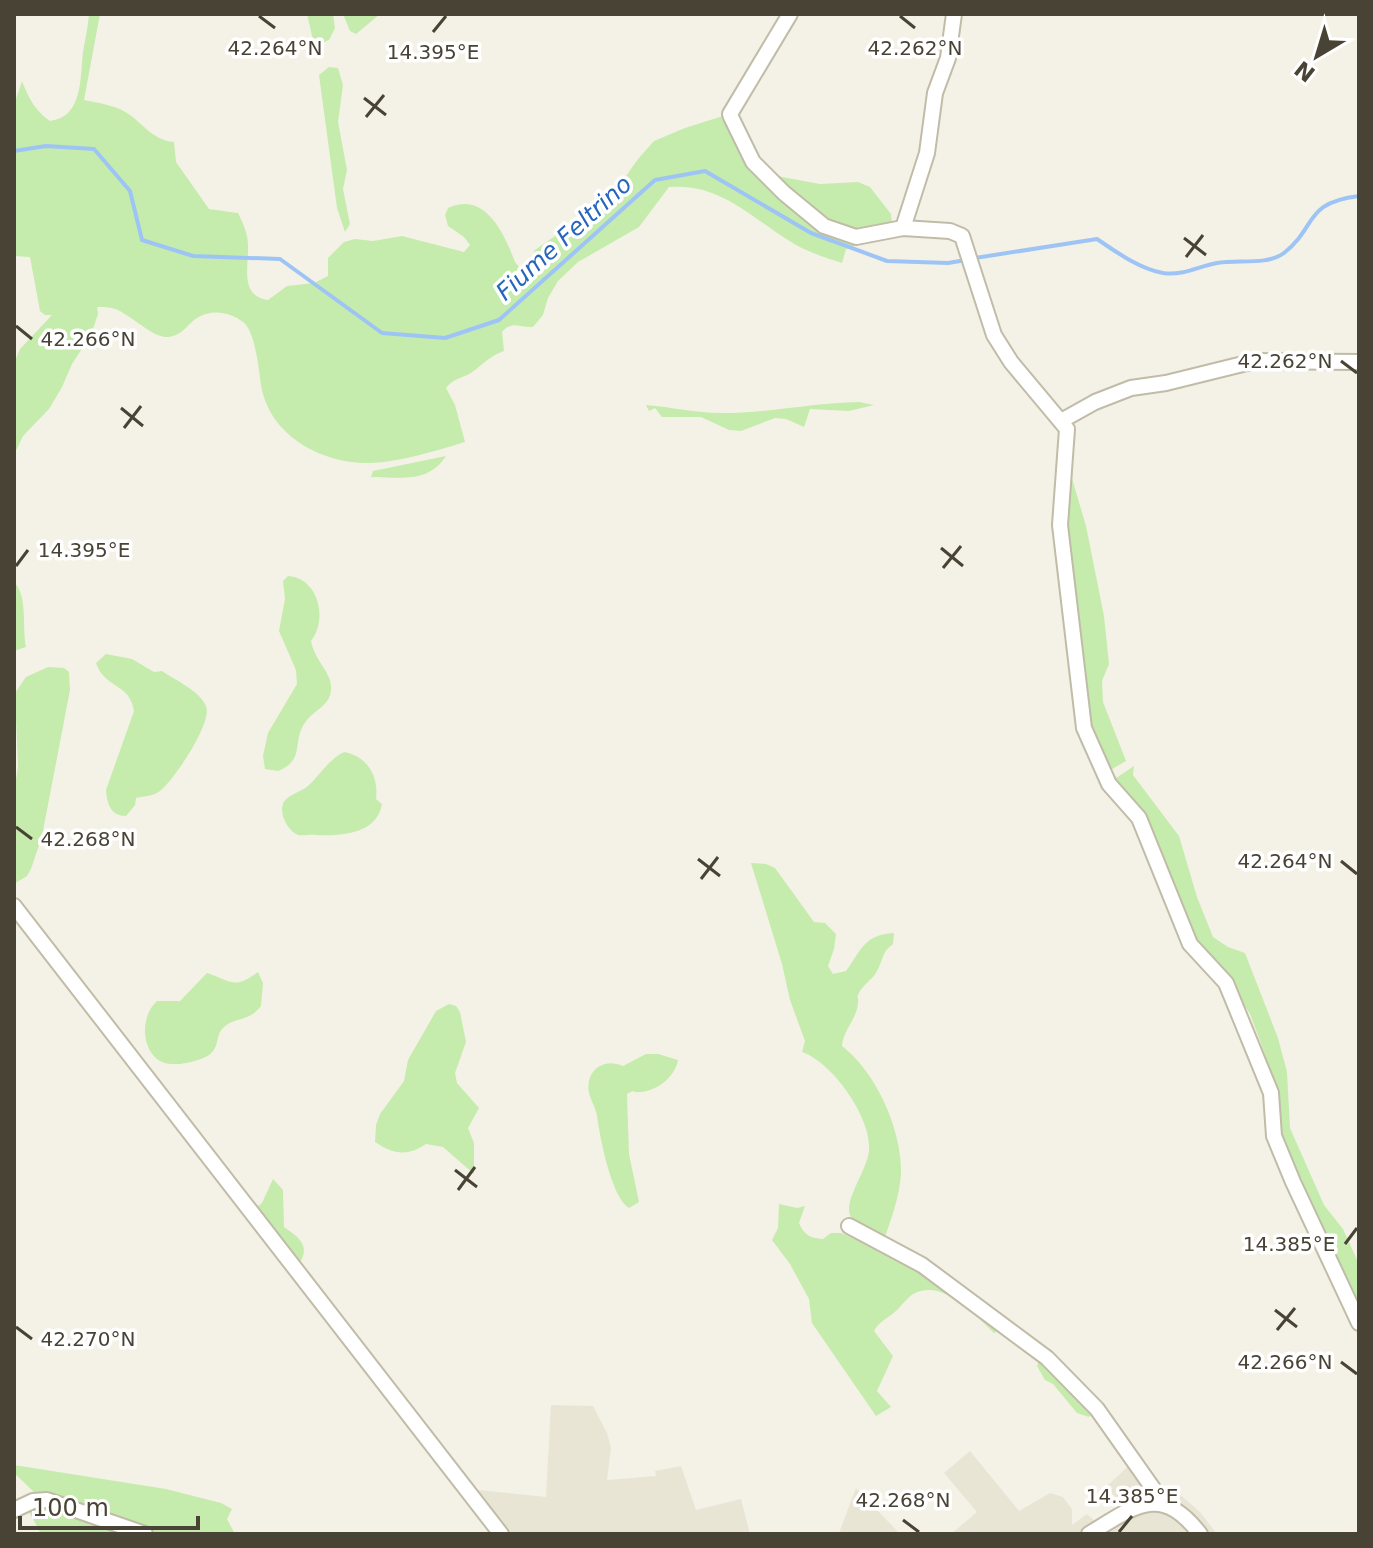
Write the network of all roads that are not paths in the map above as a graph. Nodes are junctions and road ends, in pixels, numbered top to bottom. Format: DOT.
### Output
graph roads {
  1 [pos="790,14"];
  2 [pos="954,14"];
  3 [pos="903,228"];
  4 [pos="1359,362"];
  5 [pos="1061,421"];
  6 [pos="14,906"];
  7 [pos="849,1226"];
  8 [pos="1359,1323"];
  9 [pos="1164,1504"];
  10 [pos="14,1510"];
  11 [pos="145,1534"];
  12 [pos="501,1534"];
  13 [pos="1089,1534"];
  14 [pos="1200,1534"];
  1 -- 3 [label="street"];
  2 -- 3 [label="street"];
  3 -- 5 [label="street"];
  4 -- 5 [label="street"];
  5 -- 8 [label="street"];
  6 -- 12 [label="street"];
  7 -- 9 [label="street"];
  9 -- 13 [label="street"];
  9 -- 14 [label="street"];
  10 -- 11 [label="street"];
}
